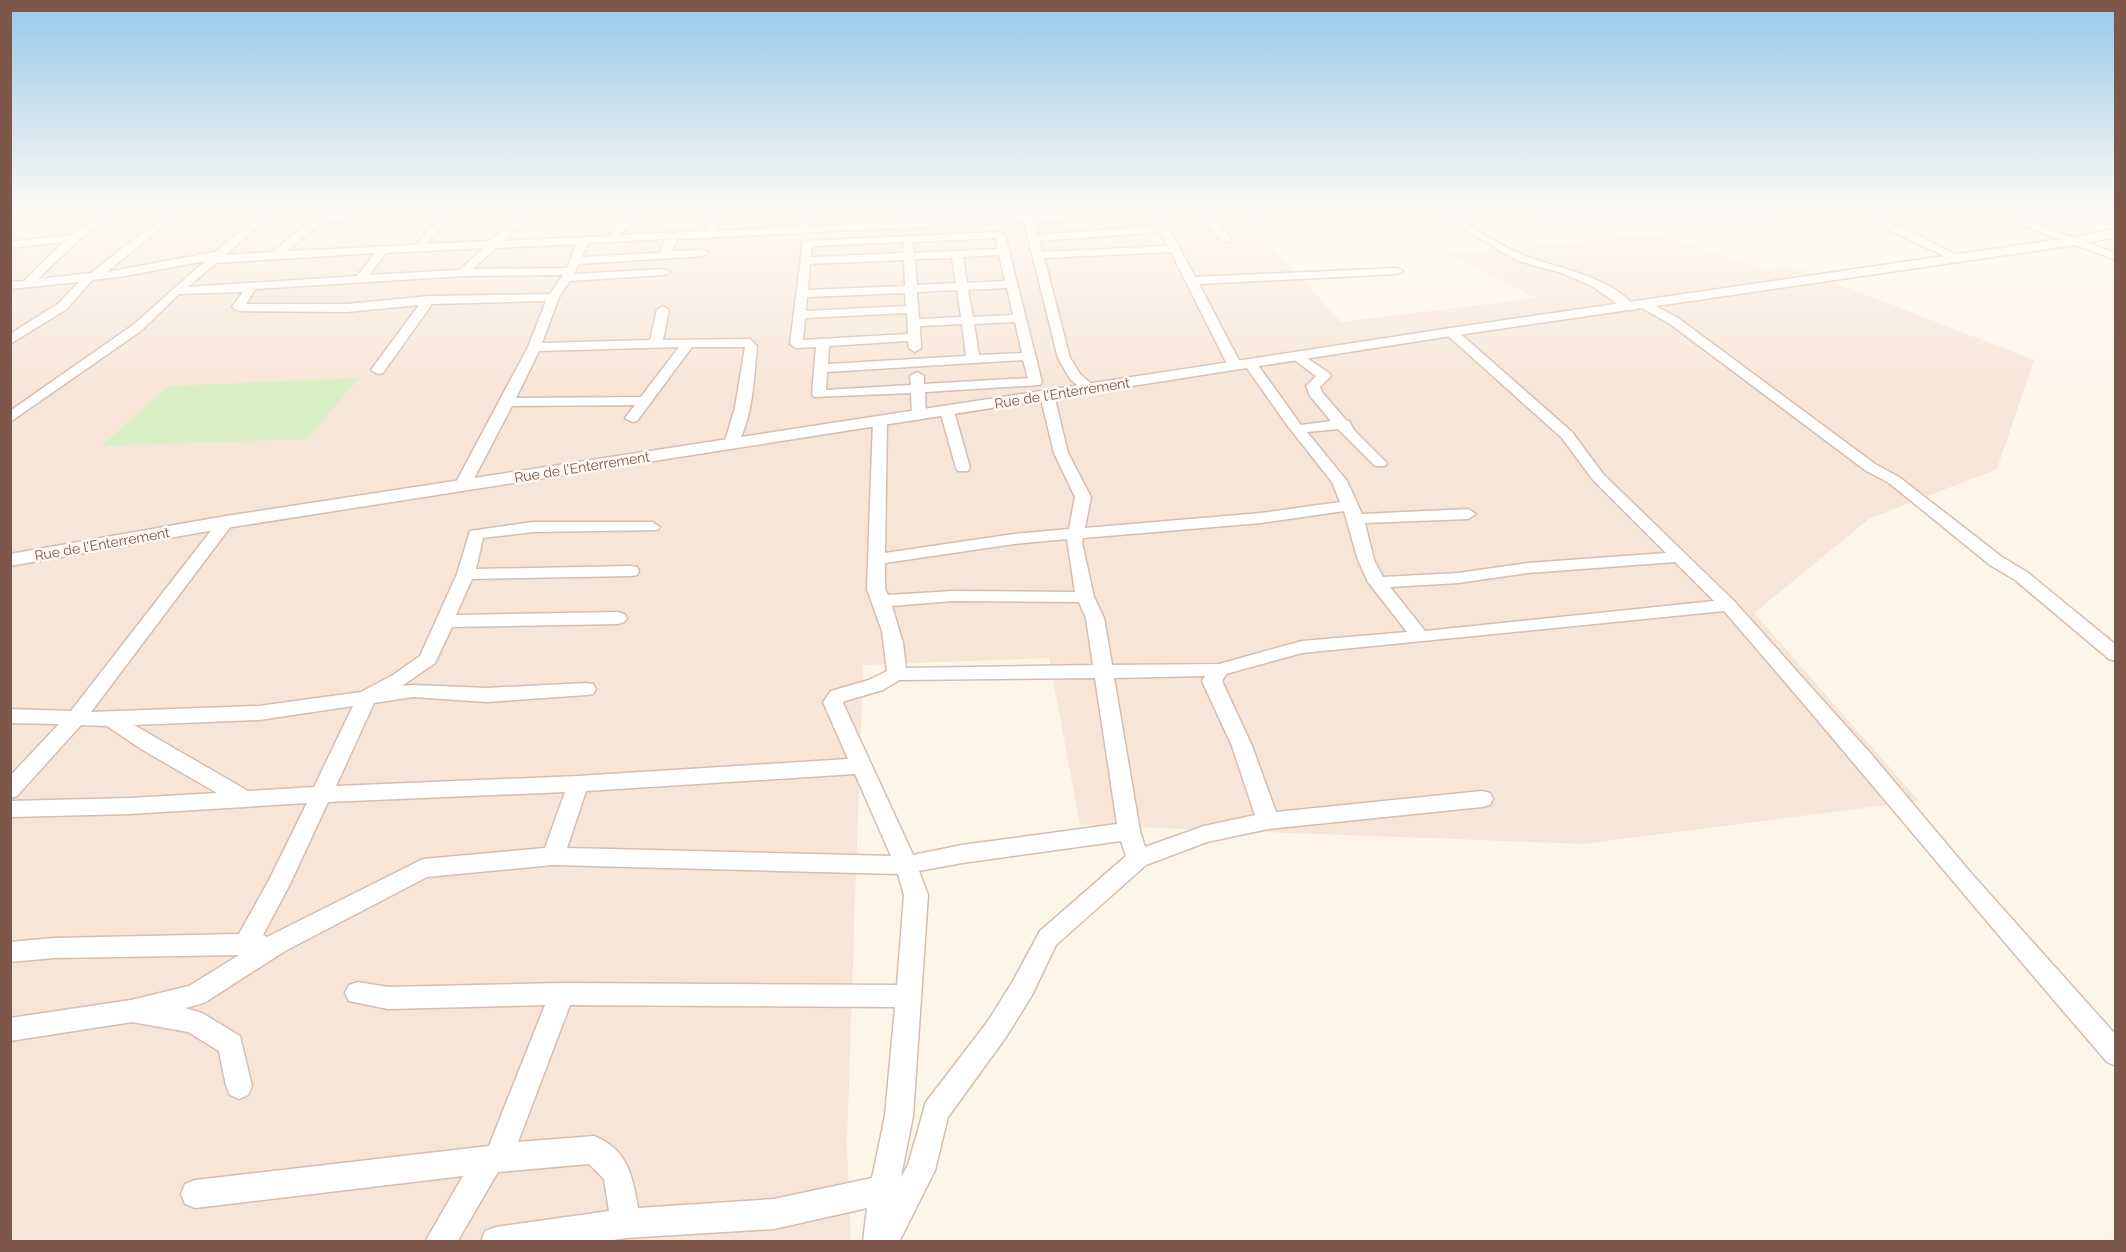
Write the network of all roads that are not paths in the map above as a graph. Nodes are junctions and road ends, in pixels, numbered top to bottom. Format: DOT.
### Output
graph roads {
  1 [pos="39,272"];
  2 [pos="98,272"];
  3 [pos="126,272"];
  4 [pos="198,272"];
  5 [pos="365,272"];
  6 [pos="484,272"];
  7 [pos="569,272"];
  8 [pos="804,272"];
  9 [pos="910,272"];
  10 [pos="960,272"];
  11 [pos="1009,272"];
  12 [pos="1042,272"];
  13 [pos="1186,272"];
  14 [pos="1368,272"];
  15 [pos="1569,272"];
  16 [pos="1861,272"];
  17 [pos="463,273"];
  18 [pos="91,278"];
  19 [pos="360,279"];
  20 [pos="1191,281"];
  21 [pos="1012,284"];
  22 [pos="26,285"];
  23 [pos="10,286"];
  24 [pos="962,286"];
  25 [pos="236,287"];
  26 [pos="911,288"];
  27 [pos="176,291"];
  28 [pos="802,294"];
  29 [pos="553,297"];
  30 [pos="429,300"];
  31 [pos="1638,306"];
  32 [pos="913,309"];
  33 [pos="663,310"];
  34 [pos="799,315"];
  35 [pos="1020,318"];
  36 [pos="968,320"];
  37 [pos="914,323"];
  38 [pos="857,326"];
  39 [pos="1451,332"];
  40 [pos="914,337"];
  41 [pos="10,340"];
  42 [pos="823,342"];
  43 [pos="656,343"];
  44 [pos="688,343"];
  45 [pos="534,347"];
  46 [pos="1029,356"];
  47 [pos="1298,356"];
  48 [pos="973,359"];
  49 [pos="916,362"];
  50 [pos="1242,365"];
  51 [pos="821,368"];
  52 [pos="378,370"];
  53 [pos="918,388"];
  54 [pos="1090,389"];
  55 [pos="1047,395"];
  56 [pos="646,401"];
  57 [pos="507,402"];
  58 [pos="10,406"];
  59 [pos="25,407"];
  60 [pos="947,411"];
  61 [pos="919,416"];
  62 [pos="10,418"];
  63 [pos="632,418"];
  64 [pos="880,421"];
  65 [pos="1344,424"];
  66 [pos="1298,430"];
  67 [pos="731,444"];
  68 [pos="1380,463"];
  69 [pos="963,468"];
  70 [pos="462,486"];
  71 [pos="1353,512"];
  72 [pos="1468,514"];
  73 [pos="226,522"];
  74 [pos="652,527"];
  75 [pos="1077,532"];
  76 [pos="1680,557"];
  77 [pos="875,559"];
  78 [pos="10,560"];
  79 [pos="631,571"];
  80 [pos="466,574"];
  81 [pos="1377,582"];
  82 [pos="1084,597"];
  83 [pos="882,601"];
  84 [pos="1728,605"];
  85 [pos="618,618"];
  86 [pos="447,621"];
  87 [pos="1420,637"];
  88 [pos="2115,655"];
  89 [pos="1219,669"];
  90 [pos="1104,672"];
  91 [pos="896,674"];
  92 [pos="586,689"];
  93 [pos="367,697"];
  94 [pos="10,716"];
  95 [pos="76,718"];
  96 [pos="111,719"];
  97 [pos="863,766"];
  98 [pos="578,784"];
  99 [pos="11,794"];
  100 [pos="321,794"];
  101 [pos="242,797"];
  102 [pos="1482,799"];
  103 [pos="1268,821"];
  104 [pos="1129,831"];
  105 [pos="553,856"];
  106 [pos="1138,860"];
  107 [pos="906,864"];
  108 [pos="246,944"];
  109 [pos="276,944"];
  110 [pos="10,952"];
  111 [pos="358,993"];
  112 [pos="562,994"];
  113 [pos="908,996"];
  114 [pos="130,1011"];
  115 [pos="10,1030"];
  116 [pos="2115,1054"];
  117 [pos="238,1086"];
  118 [pos="494,1158"];
  119 [pos="884,1190"];
  120 [pos="195,1194"];
  121 [pos="626,1223"];
  122 [pos="440,1242"];
  123 [pos="496,1242"];
  124 [pos="878,1242"];
  125 [pos="884,1242"];
  1 -- 22 [label="street"];
  2 -- 18 [label="street"];
  3 -- 18 [label="street"];
  4 -- 27 [label="street"];
  5 -- 19 [label="street"];
  6 -- 17 [label="street"];
  7 -- 29 [label="street"];
  8 -- 28 [label="street"];
  9 -- 26 [label="street"];
  10 -- 24 [label="street"];
  11 -- 21 [label="street"];
  12 -- 54 [label="street"];
  13 -- 20 [label="street"];
  14 -- 20 [label="street"];
  15 -- 31 [label="street"];
  16 -- 31 [label="street, Rue de l'Enterrement"];
  17 -- 19 [label="street"];
  18 -- 22 [label="street"];
  18 -- 41 [label="street"];
  19 -- 25 [label="street"];
  20 -- 50 [label="street"];
  21 -- 24 [label="street"];
  21 -- 35 [label="street"];
  22 -- 23 [label="street"];
  24 -- 26 [label="street"];
  24 -- 36 [label="street"];
  25 -- 27 [label="street"];
  25 -- 30 [label="street"];
  26 -- 28 [label="street"];
  26 -- 32 [label="street"];
  27 -- 59 [label="street"];
  28 -- 34 [label="street"];
  29 -- 30 [label="street"];
  29 -- 45 [label="street"];
  30 -- 52 [label="street"];
  31 -- 39 [label="street, Rue de l'Enterrement"];
  31 -- 88 [label="street"];
  32 -- 37 [label="street"];
  32 -- 38 [label="street"];
  33 -- 43 [label="street"];
  34 -- 38 [label="street"];
  34 -- 42 [label="street"];
  35 -- 36 [label="street"];
  35 -- 46 [label="street"];
  36 -- 37 [label="street"];
  36 -- 48 [label="street"];
  37 -- 40 [label="street"];
  38 -- 40 [label="street"];
  38 -- 42 [label="street"];
  39 -- 47 [label="street, Rue de l'Enterrement"];
  39 -- 76 [label="street"];
  40 -- 49 [label="street"];
  42 -- 51 [label="street"];
  43 -- 44 [label="street"];
  43 -- 45 [label="street"];
  44 -- 56 [label="street"];
  44 -- 67 [label="street"];
  45 -- 57 [label="street"];
  46 -- 48 [label="street"];
  46 -- 53 [label="street"];
  47 -- 50 [label="street, Rue de l'Enterrement"];
  47 -- 65 [label="street"];
  48 -- 49 [label="street"];
  49 -- 51 [label="street"];
  49 -- 53 [label="street"];
  50 -- 54 [label="street, Rue de l'Enterrement"];
  50 -- 66 [label="street"];
  51 -- 53 [label="street"];
  53 -- 61 [label="street"];
  54 -- 55 [label="street, Rue de l'Enterrement"];
  55 -- 60 [label="street, Rue de l'Enterrement"];
  55 -- 75 [label="street"];
  56 -- 57 [label="street"];
  56 -- 63 [label="street"];
  57 -- 70 [label="street"];
  58 -- 59 [label="street"];
  59 -- 62 [label="street"];
  60 -- 61 [label="street, Rue de l'Enterrement"];
  60 -- 69 [label="street"];
  61 -- 64 [label="street, Rue de l'Enterrement"];
  64 -- 67 [label="street, Rue de l'Enterrement"];
  64 -- 77 [label="street"];
  65 -- 66 [label="street"];
  65 -- 68 [label="street"];
  66 -- 71 [label="street"];
  67 -- 70 [label="street, Rue de l'Enterrement"];
  70 -- 73 [label="street, Rue de l'Enterrement"];
  71 -- 72 [label="street"];
  71 -- 75 [label="street"];
  71 -- 81 [label="street"];
  73 -- 78 [label="street, Rue de l'Enterrement"];
  73 -- 95 [label="street"];
  74 -- 80 [label="street"];
  75 -- 77 [label="street"];
  75 -- 82 [label="street"];
  76 -- 81 [label="street"];
  76 -- 84 [label="street"];
  77 -- 83 [label="street"];
  79 -- 80 [label="street"];
  80 -- 86 [label="street"];
  81 -- 87 [label="street"];
  82 -- 83 [label="street"];
  82 -- 90 [label="street"];
  83 -- 91 [label="street"];
  84 -- 87 [label="street"];
  84 -- 116 [label="street"];
  85 -- 86 [label="street"];
  86 -- 93 [label="street"];
  87 -- 89 [label="street"];
  89 -- 90 [label="street"];
  89 -- 103 [label="street"];
  90 -- 91 [label="street"];
  90 -- 104 [label="street"];
  91 -- 97 [label="street"];
  92 -- 93 [label="street"];
  93 -- 96 [label="street"];
  93 -- 100 [label="street"];
  94 -- 95 [label="street"];
  95 -- 96 [label="street"];
  95 -- 99 [label="street"];
  96 -- 101 [label="street"];
  97 -- 98 [label="street"];
  97 -- 107 [label="street"];
  98 -- 100 [label="street"];
  98 -- 105 [label="street"];
  99 -- 101 [label="street"];
  100 -- 101 [label="street"];
  100 -- 108 [label="street"];
  102 -- 103 [label="street"];
  103 -- 106 [label="street"];
  104 -- 106 [label="street"];
  104 -- 107 [label="street"];
  105 -- 107 [label="street"];
  105 -- 109 [label="street"];
  106 -- 125 [label="street"];
  107 -- 113 [label="street"];
  108 -- 109 [label="street"];
  108 -- 110 [label="street"];
  109 -- 114 [label="street"];
  111 -- 112 [label="street"];
  112 -- 113 [label="street"];
  112 -- 118 [label="street"];
  113 -- 119 [label="street"];
  114 -- 115 [label="street"];
  114 -- 117 [label="street"];
  118 -- 120 [label="street"];
  118 -- 121 [label="street"];
  118 -- 122 [label="street"];
  119 -- 121 [label="street"];
  119 -- 124 [label="street"];
  121 -- 123 [label="street"];
}
